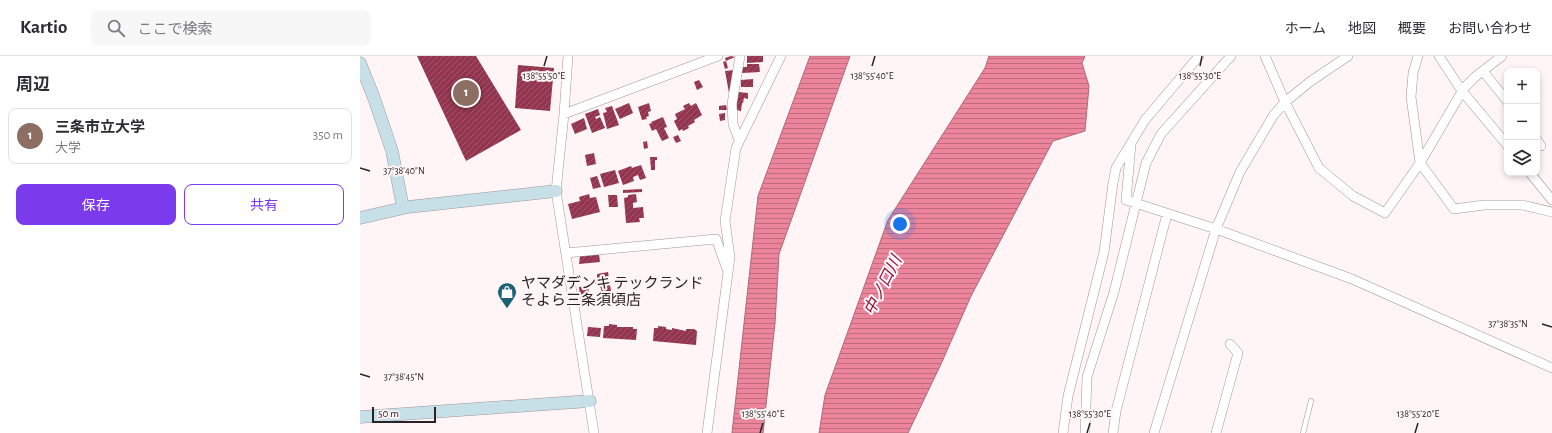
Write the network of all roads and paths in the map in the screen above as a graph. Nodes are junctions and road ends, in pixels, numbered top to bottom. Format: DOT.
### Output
graph roads {
  1 [pos="568,56"];
  2 [pos="718,56"];
  3 [pos="740,56"];
  4 [pos="781,56"];
  5 [pos="1199,56"];
  6 [pos="1231,56"];
  7 [pos="1264,56"];
  8 [pos="1348,56"];
  9 [pos="1418,56"];
  10 [pos="1439,56"];
  11 [pos="1502,56"];
  12 [pos="360,63"];
  13 [pos="1483,71"];
  14 [pos="1462,91"];
  15 [pos="1504,98"];
  16 [pos="1285,102"];
  17 [pos="564,114"];
  18 [pos="739,140"];
  19 [pos="1504,141"];
  20 [pos="1131,144"];
  21 [pos="1420,163"];
  22 [pos="1532,176"];
  23 [pos="556,191"];
  24 [pos="1552,200"];
  25 [pos="1137,204"];
  26 [pos="403,208"];
  27 [pos="1552,212"];
  28 [pos="1167,214"];
  29 [pos="360,218"];
  30 [pos="1216,230"];
  31 [pos="566,253"];
  32 [pos="728,270"];
  33 [pos="1230,344"];
  34 [pos="1552,368"];
  35 [pos="590,401"];
  36 [pos="1311,401"];
  37 [pos="360,417"];
  38 [pos="594,433"];
  39 [pos="707,433"];
  40 [pos="1063,433"];
  41 [pos="1085,433"];
  42 [pos="1113,433"];
  43 [pos="1154,433"];
  44 [pos="1216,433"];
  45 [pos="1303,433"];
  1 -- 17 [label="street"];
  2 -- 17 [label="street"];
  3 -- 18 [label="street"];
  4 -- 18 [label="street"];
  5 -- 20 [label="street"];
  6 -- 25 [label="street"];
  7 -- 16 [label="street"];
  8 -- 16 [label="street"];
  9 -- 21 [label="street"];
  10 -- 14 [label="street"];
  11 -- 13 [label="street"];
  12 -- 26 [label="street"];
  13 -- 14 [label="street"];
  13 -- 15 [label="street"];
  14 -- 19 [label="street"];
  14 -- 21 [label="street"];
  16 -- 21 [label="street"];
  16 -- 30 [label="street"];
  17 -- 23 [label="street"];
  18 -- 32 [label="street"];
  20 -- 25 [label="street"];
  20 -- 40 [label="street"];
  21 -- 27 [label="street"];
  22 -- 24 [label="street"];
  23 -- 26 [label="street"];
  23 -- 31 [label="street"];
  25 -- 28 [label="street"];
  25 -- 41 [label="street"];
  26 -- 29 [label="street"];
  28 -- 30 [label="street"];
  28 -- 42 [label="street"];
  30 -- 34 [label="street"];
  30 -- 43 [label="street"];
  31 -- 32 [label="street"];
  31 -- 35 [label="street"];
  32 -- 39 [label="street"];
  33 -- 44 [label="street"];
  35 -- 37 [label="street"];
  35 -- 38 [label="street"];
  36 -- 45 [label="lane"];
}
